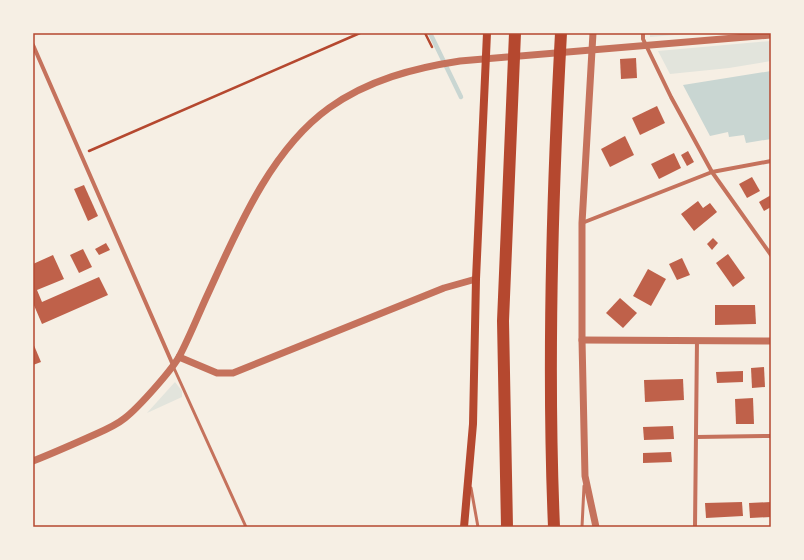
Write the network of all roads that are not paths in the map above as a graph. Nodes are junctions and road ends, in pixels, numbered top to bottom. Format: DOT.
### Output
graph roads {
  1 [pos="487,33"];
  2 [pos="515,33"];
  3 [pos="561,33"];
  4 [pos="593,33"];
  5 [pos="643,33"];
  6 [pos="771,35"];
  7 [pos="33,45"];
  8 [pos="771,161"];
  9 [pos="712,172"];
  10 [pos="582,224"];
  11 [pos="771,255"];
  12 [pos="476,279"];
  13 [pos="582,340"];
  14 [pos="697,340"];
  15 [pos="771,341"];
  16 [pos="178,358"];
  17 [pos="173,366"];
  18 [pos="771,436"];
  19 [pos="696,437"];
  20 [pos="33,462"];
  21 [pos="585,476"];
  22 [pos="469,478"];
  23 [pos="246,527"];
  24 [pos="464,527"];
  25 [pos="478,527"];
  26 [pos="507,527"];
  27 [pos="554,527"];
  28 [pos="582,527"];
  29 [pos="596,527"];
  30 [pos="695,527"];
  1 -- 12 [label="main road"];
  2 -- 26 [label="highway"];
  3 -- 27 [label="highway"];
  4 -- 10 [label="street"];
  5 -- 9 [label="street"];
  6 -- 16 [label="street"];
  7 -- 17 [label="street"];
  8 -- 9 [label="street"];
  9 -- 10 [label="street"];
  9 -- 11 [label="street"];
  10 -- 13 [label="street"];
  12 -- 16 [label="street"];
  12 -- 22 [label="main road"];
  13 -- 14 [label="street"];
  13 -- 21 [label="street"];
  14 -- 15 [label="street"];
  14 -- 19 [label="street"];
  16 -- 17 [label="street"];
  17 -- 20 [label="street"];
  17 -- 23 [label="lane"];
  18 -- 19 [label="street"];
  19 -- 30 [label="street"];
  21 -- 28 [label="lane"];
  21 -- 29 [label="street"];
  22 -- 24 [label="main road"];
  22 -- 25 [label="lane"];
}
